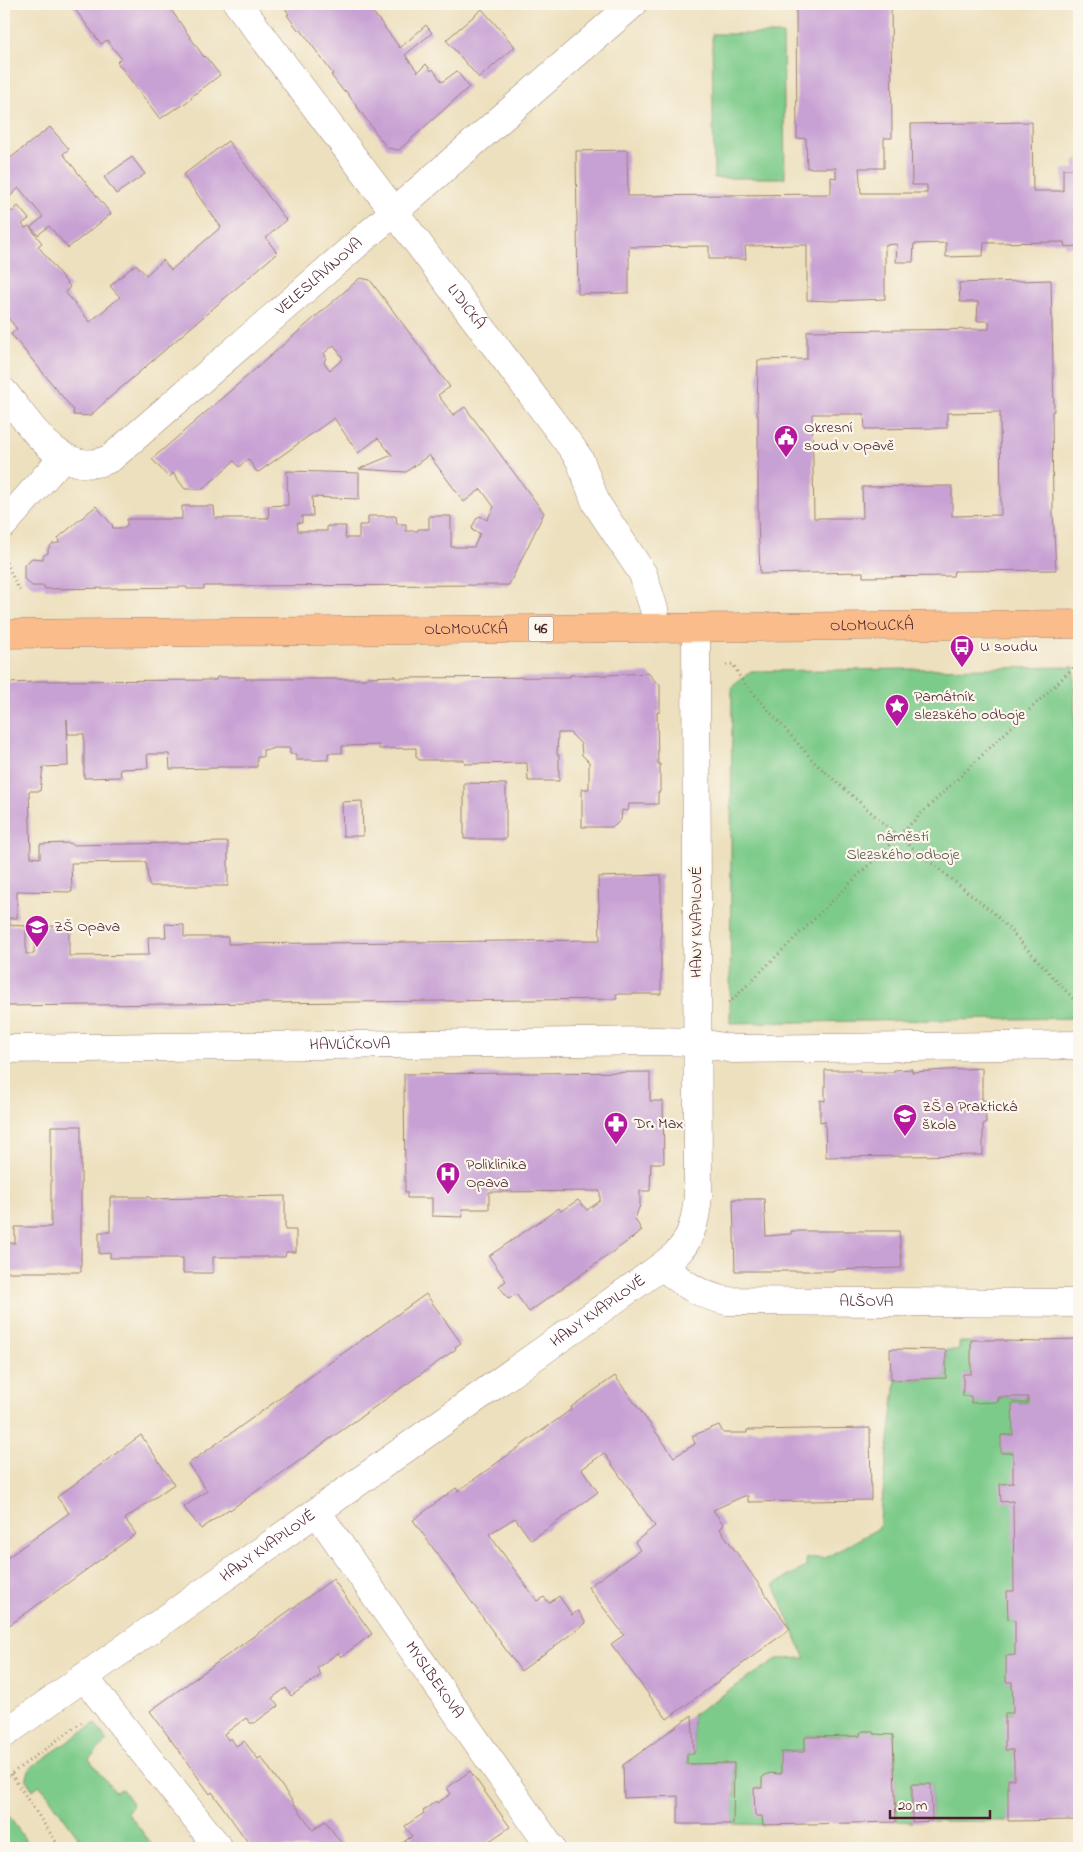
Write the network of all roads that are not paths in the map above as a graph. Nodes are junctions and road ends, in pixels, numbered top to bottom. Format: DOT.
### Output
graph roads {
  1 [pos="238,4"];
  2 [pos="633,4"];
  3 [pos="394,212"];
  4 [pos="4,392"];
  5 [pos="63,457"];
  6 [pos="4,524"];
  7 [pos="1079,624"];
  8 [pos="657,628"];
  9 [pos="696,628"];
  10 [pos="4,634"];
  11 [pos="696,1042"];
  12 [pos="1079,1045"];
  13 [pos="4,1049"];
  14 [pos="662,1266"];
  15 [pos="1079,1303"];
  16 [pos="317,1512"];
  17 [pos="84,1677"];
  18 [pos="4,1734"];
  19 [pos="219,1848"];
  20 [pos="551,1848"];
  1 -- 3 [label="street, LIDICKÁ"];
  2 -- 3 [label="street, VELESLAVÍNOVA"];
  3 -- 5 [label="street, VELESLAVÍNOVA"];
  3 -- 8 [label="street, LIDICKÁ"];
  4 -- 5 [label="street"];
  5 -- 6 [label="street"];
  7 -- 9 [label="main road, OLOMOUCKÁ / 46"];
  8 -- 9 [label="main road, OLOMOUCKÁ / 46"];
  8 -- 10 [label="main road, OLOMOUCKÁ / 46"];
  9 -- 11 [label="street, HANY KVAPILOVÉ"];
  11 -- 12 [label="street, HAVLÍČKOVA"];
  11 -- 13 [label="street, HAVLÍČKOVA"];
  11 -- 14 [label="street, HANY KVAPILOVÉ"];
  14 -- 15 [label="street, ALŠOVA"];
  14 -- 16 [label="street, HANY KVAPILOVÉ"];
  16 -- 17 [label="street, HANY KVAPILOVÉ"];
  16 -- 20 [label="street, MYSLBEKOVA"];
  17 -- 18 [label="street, HANY KVAPILOVÉ"];
  17 -- 19 [label="street"];
}
